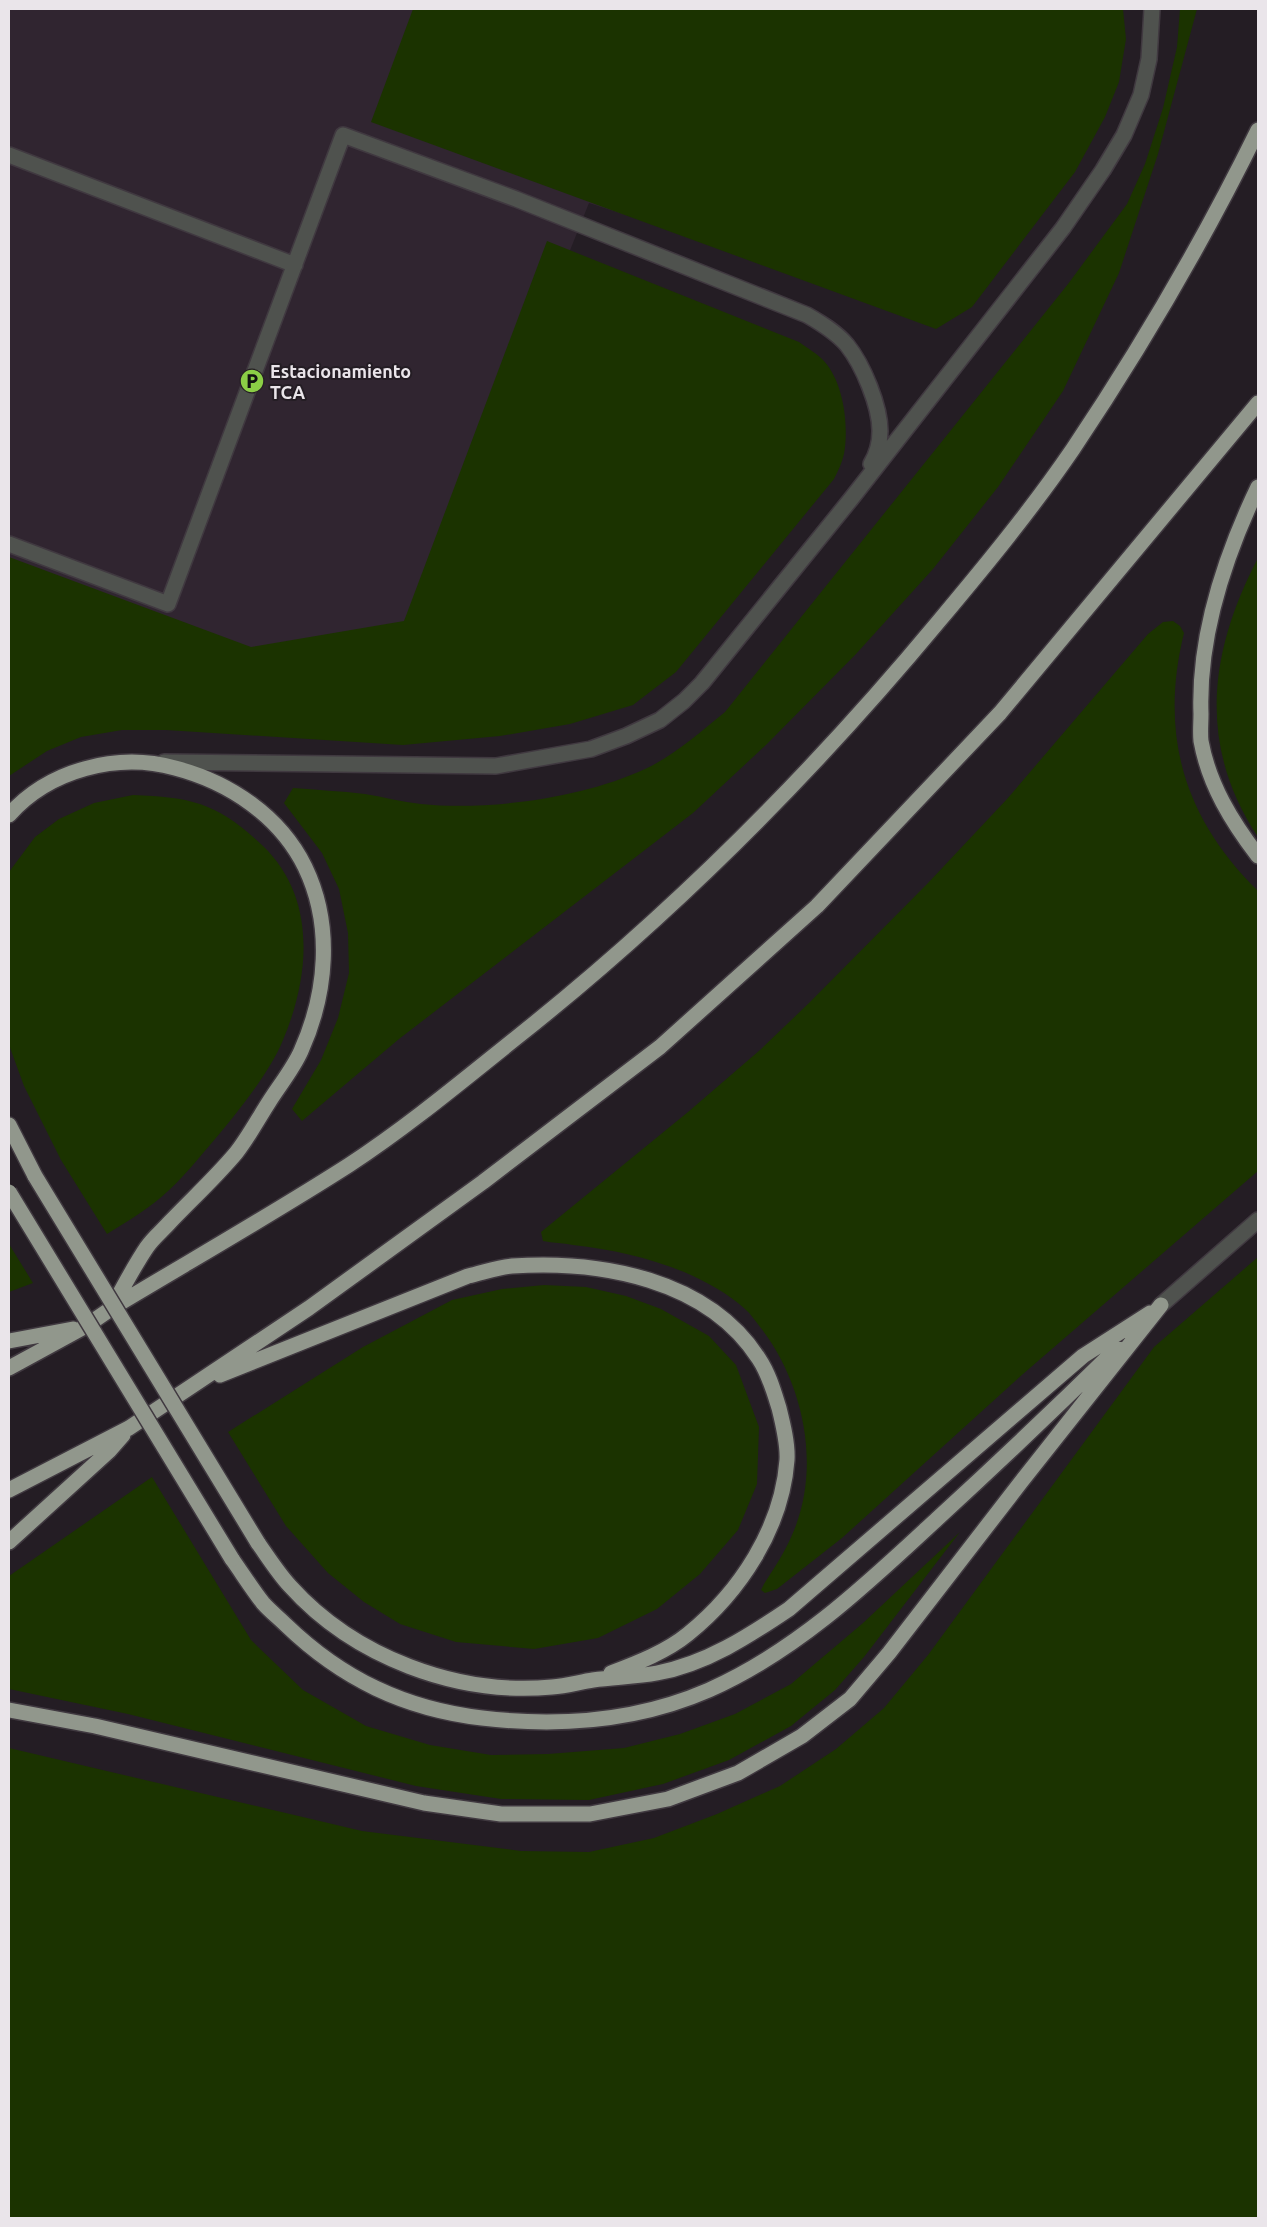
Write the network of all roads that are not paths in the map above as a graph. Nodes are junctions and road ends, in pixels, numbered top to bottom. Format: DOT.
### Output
graph roads {
  1 [pos="1152,9"];
  2 [pos="1258,130"];
  3 [pos="9,154"];
  4 [pos="295,265"];
  5 [pos="1258,403"];
  6 [pos="1258,487"];
  7 [pos="850,499"];
  8 [pos="9,544"];
  9 [pos="135,762"];
  10 [pos="9,815"];
  11 [pos="1258,856"];
  12 [pos="9,1125"];
  13 [pos="9,1192"];
  14 [pos="1258,1220"];
  15 [pos="1161,1305"];
  16 [pos="112,1308"];
  17 [pos="86,1326"];
  18 [pos="9,1341"];
  19 [pos="9,1368"];
  20 [pos="191,1386"];
  21 [pos="129,1428"];
  22 [pos="9,1490"];
  23 [pos="9,1542"];
  24 [pos="595,1680"];
  25 [pos="9,1710"];
  1 -- 7 [label="street"];
  2 -- 16 [label="highway"];
  3 -- 4 [label="street"];
  4 -- 7 [label="street"];
  4 -- 8 [label="street"];
  5 -- 20 [label="highway"];
  6 -- 11 [label="highway"];
  7 -- 9 [label="street"];
  9 -- 10 [label="highway"];
  9 -- 16 [label="highway"];
  12 -- 24 [label="highway, bridge"];
  13 -- 15 [label="highway, bridge"];
  14 -- 15 [label="street"];
  15 -- 24 [label="highway"];
  15 -- 25 [label="highway"];
  16 -- 17 [label="highway"];
  17 -- 18 [label="highway"];
  17 -- 19 [label="highway"];
  20 -- 21 [label="highway"];
  20 -- 24 [label="highway"];
  21 -- 22 [label="highway"];
  21 -- 23 [label="highway"];
}
